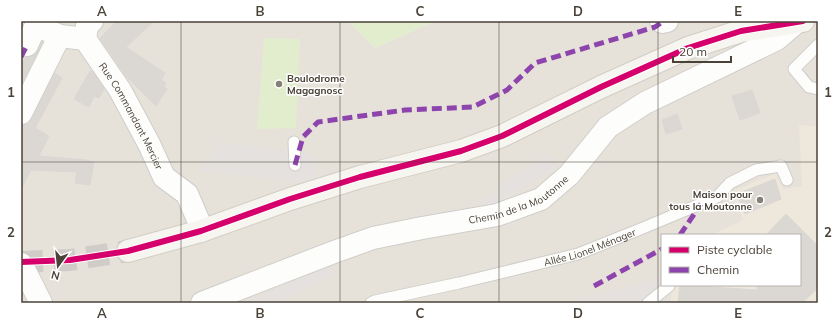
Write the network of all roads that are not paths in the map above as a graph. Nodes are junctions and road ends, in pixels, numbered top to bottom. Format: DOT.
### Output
graph roads {
  1 [pos="661,21"];
  2 [pos="667,21"];
  3 [pos="799,21"];
  4 [pos="88,30"];
  5 [pos="60,36"];
  6 [pos="21,40"];
  7 [pos="818,45"];
  8 [pos="818,89"];
  9 [pos="21,113"];
  10 [pos="294,142"];
  11 [pos="295,165"];
  12 [pos="787,180"];
  13 [pos="201,231"];
  14 [pos="128,251"];
  15 [pos="21,264"];
  16 [pos="669,286"];
  17 [pos="21,293"];
  18 [pos="30,303"];
  19 [pos="41,303"];
  20 [pos="202,303"];
  21 [pos="371,303"];
  22 [pos="648,303"];
  1 -- 2 [label="street"];
  3 -- 13 [label="main road"];
  3 -- 20 [label="street, Chemin de la Moutonne"];
  4 -- 5 [label="street"];
  4 -- 13 [label="street, Rue Commandant Mercier"];
  5 -- 6 [label="street"];
  5 -- 9 [label="street"];
  7 -- 8 [label="lane"];
  10 -- 11 [label="lane"];
  12 -- 21 [label="lane, Allée Lionel Ménager"];
  13 -- 14 [label="main road"];
  15 -- 19 [label="street"];
  16 -- 22 [label="lane"];
  17 -- 18 [label="street"];
}
